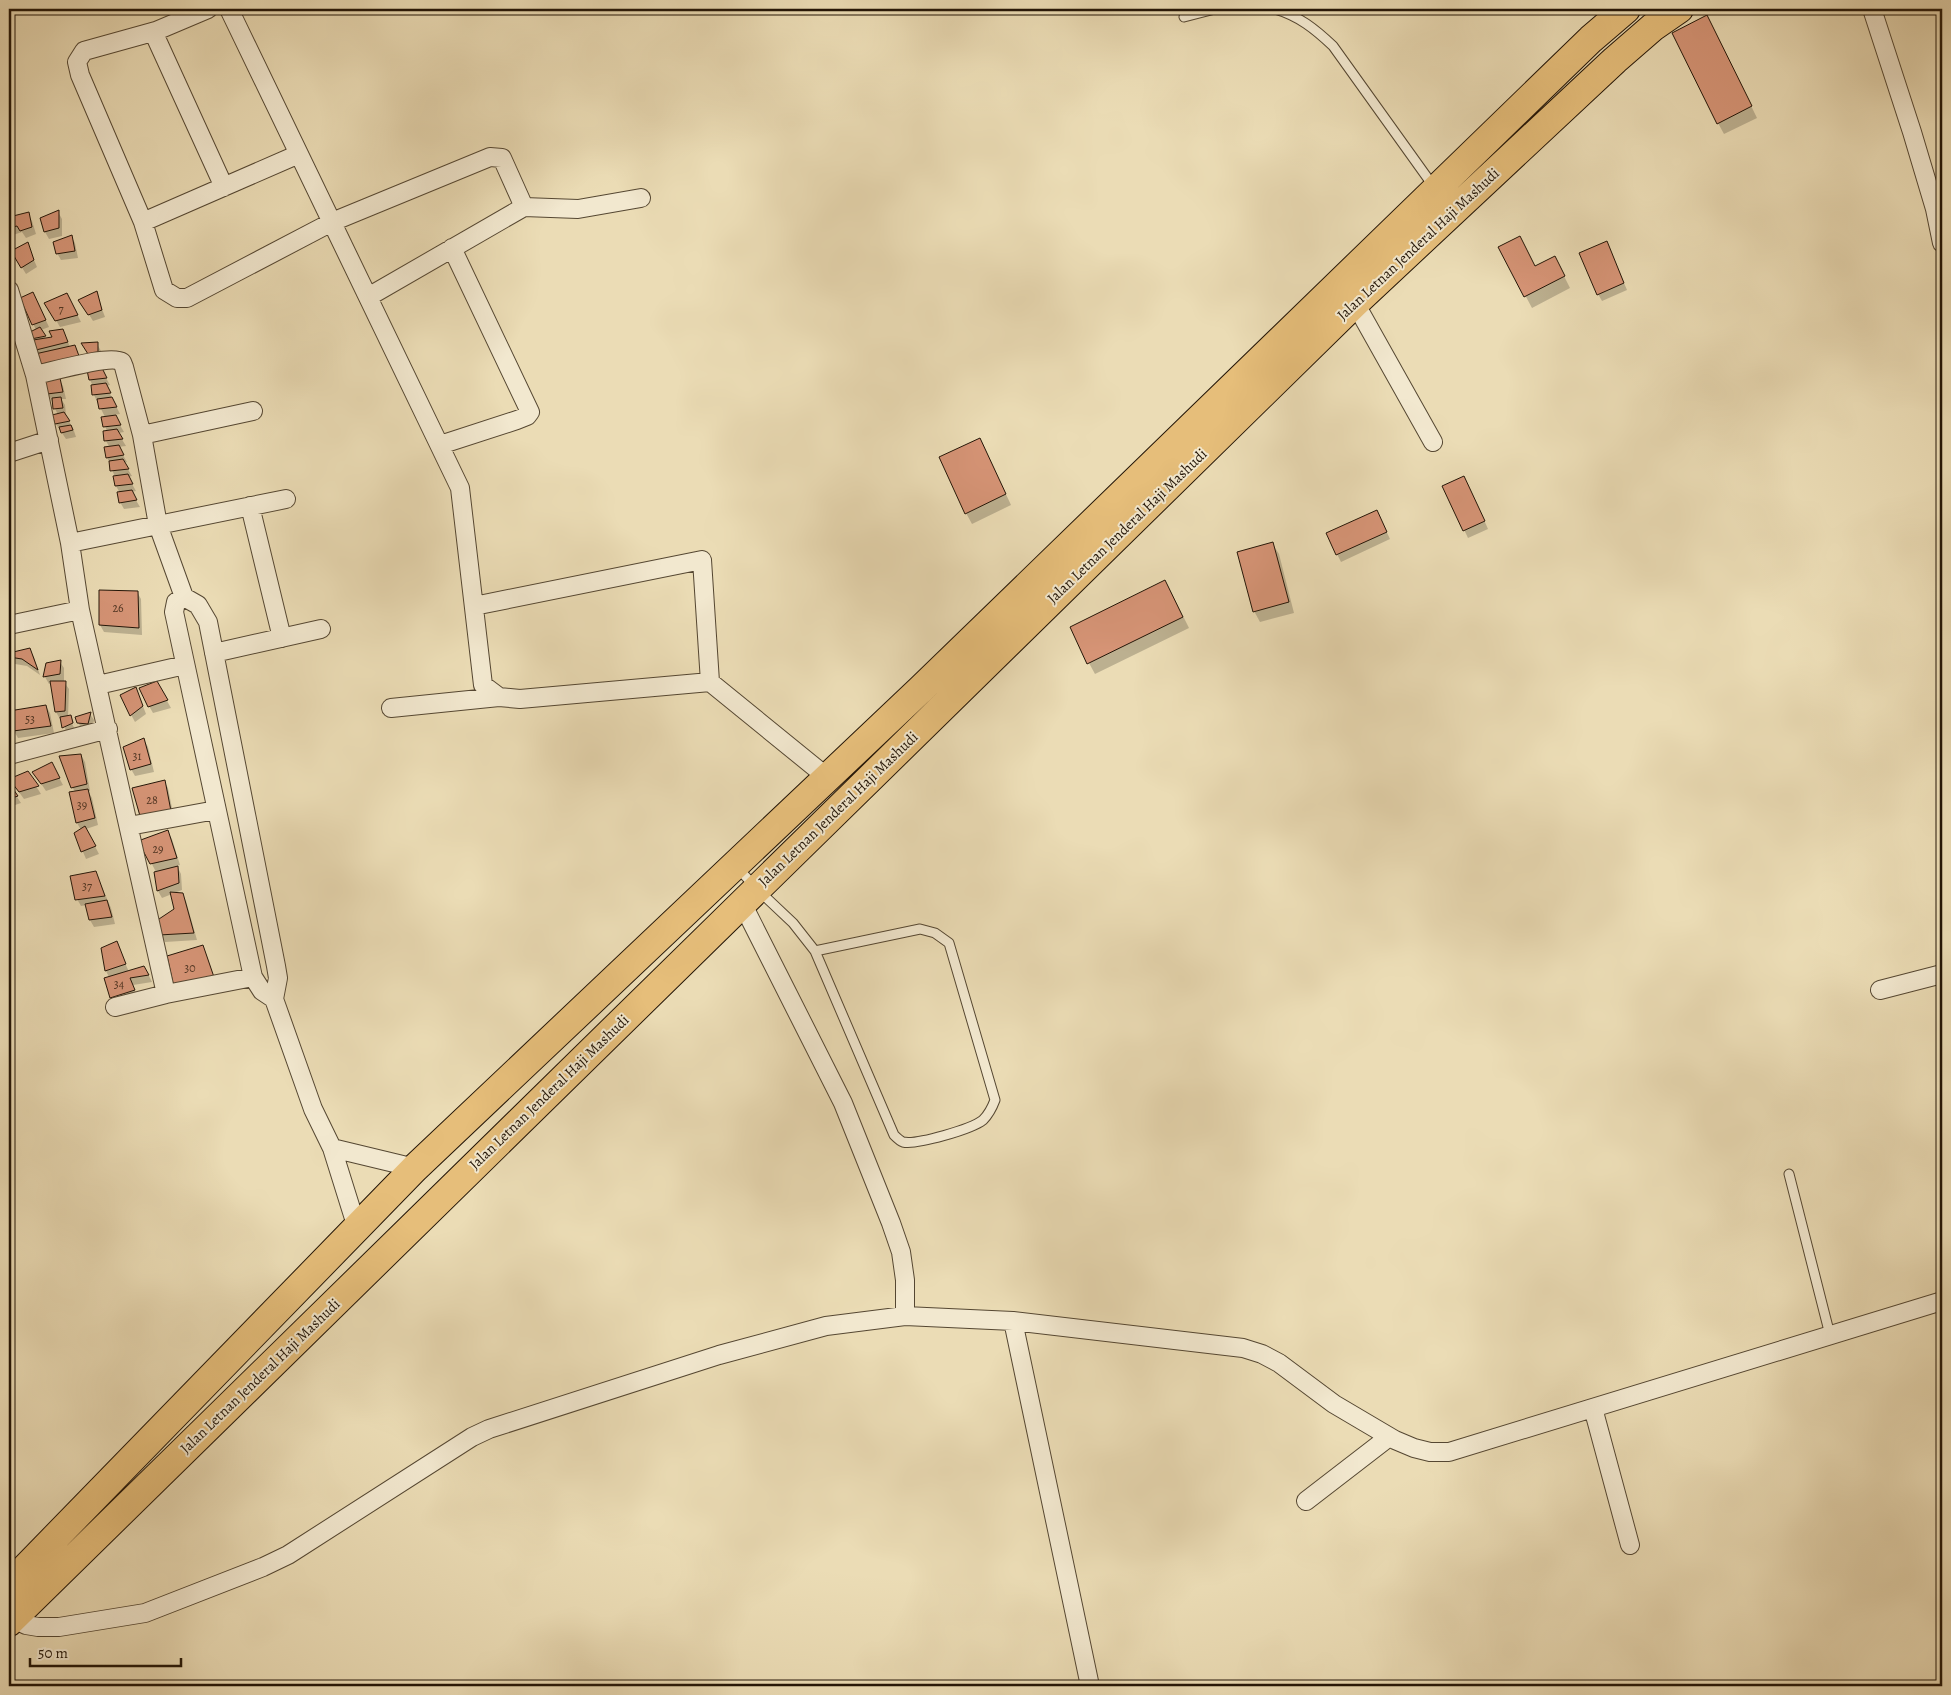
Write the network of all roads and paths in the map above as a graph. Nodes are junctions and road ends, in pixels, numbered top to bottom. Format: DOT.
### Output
graph roads {
  1 [pos="208,9"];
  2 [pos="228,9"];
  3 [pos="1214,9"];
  4 [pos="1275,9"];
  5 [pos="1626,9"];
  6 [pos="1679,9"];
  7 [pos="1872,9"];
  8 [pos="1184,17"];
  9 [pos="156,31"];
  10 [pos="1591,39"];
  11 [pos="1615,60"];
  12 [pos="299,154"];
  13 [pos="224,187"];
  14 [pos="1436,189"];
  15 [pos="641,198"];
  16 [pos="524,207"];
  17 [pos="143,222"];
  18 [pos="332,222"];
  19 [pos="1942,243"];
  20 [pos="452,248"];
  21 [pos="9,293"];
  22 [pos="368,297"];
  23 [pos="1355,303"];
  24 [pos="35,375"];
  25 [pos="254,411"];
  26 [pos="142,435"];
  27 [pos="49,440"];
  28 [pos="1433,442"];
  29 [pos="440,444"];
  30 [pos="9,452"];
  31 [pos="286,499"];
  32 [pos="250,506"];
  33 [pos="158,525"];
  34 [pos="70,543"];
  35 [pos="184,596"];
  36 [pos="474,606"];
  37 [pos="80,610"];
  38 [pos="9,625"];
  39 [pos="322,629"];
  40 [pos="282,638"];
  41 [pos="214,654"];
  42 [pos="184,665"];
  43 [pos="710,682"];
  44 [pos="98,685"];
  45 [pos="499,697"];
  46 [pos="391,708"];
  47 [pos="108,728"];
  48 [pos="9,755"];
  49 [pos="828,778"];
  50 [pos="216,810"];
  51 [pos="129,826"];
  52 [pos="735,865"];
  53 [pos="749,896"];
  54 [pos="816,950"];
  55 [pos="1942,974"];
  56 [pos="253,977"];
  57 [pos="1880,990"];
  58 [pos="166,994"];
  59 [pos="274,999"];
  60 [pos="115,1006"];
  61 [pos="332,1148"];
  62 [pos="415,1168"];
  63 [pos="1789,1174"];
  64 [pos="357,1228"];
  65 [pos="1942,1300"];
  66 [pos="906,1316"];
  67 [pos="1013,1321"];
  68 [pos="1830,1335"];
  69 [pos="1593,1408"];
  70 [pos="1389,1436"];
  71 [pos="1306,1501"];
  72 [pos="1630,1545"];
  73 [pos="9,1585"];
  74 [pos="11,1620"];
  75 [pos="1090,1686"];
  1 -- 9 [label="street"];
  2 -- 12 [label="street"];
  3 -- 8 [label="lane"];
  4 -- 14 [label="lane"];
  5 -- 10 [label="main road, Jalan Letnan Jenderal Haji Mashudi"];
  6 -- 11 [label="main road, Jalan Letnan Jenderal Haji Mashudi"];
  7 -- 19 [label="street"];
  9 -- 13 [label="street"];
  9 -- 17 [label="street"];
  10 -- 11 [label="main road"];
  10 -- 14 [label="main road, Jalan Letnan Jenderal Haji Mashudi"];
  11 -- 23 [label="main road, Jalan Letnan Jenderal Haji Mashudi"];
  12 -- 13 [label="street"];
  12 -- 18 [label="street"];
  13 -- 17 [label="street"];
  14 -- 49 [label="main road, Jalan Letnan Jenderal Haji Mashudi"];
  15 -- 16 [label="street"];
  16 -- 18 [label="street"];
  16 -- 20 [label="street"];
  17 -- 18 [label="street"];
  18 -- 22 [label="street"];
  20 -- 22 [label="street"];
  20 -- 29 [label="street"];
  21 -- 24 [label="street"];
  22 -- 29 [label="street"];
  23 -- 28 [label="street"];
  23 -- 53 [label="main road, Jalan Letnan Jenderal Haji Mashudi"];
  24 -- 26 [label="street"];
  24 -- 27 [label="street"];
  25 -- 26 [label="street"];
  26 -- 33 [label="street"];
  27 -- 30 [label="street"];
  27 -- 34 [label="street"];
  29 -- 36 [label="street"];
  31 -- 32 [label="street"];
  32 -- 33 [label="street"];
  32 -- 40 [label="street"];
  33 -- 34 [label="street"];
  33 -- 35 [label="street"];
  34 -- 37 [label="street"];
  35 -- 41 [label="street"];
  35 -- 42 [label="street"];
  36 -- 43 [label="street"];
  36 -- 45 [label="street"];
  37 -- 38 [label="street"];
  37 -- 44 [label="street"];
  39 -- 40 [label="street"];
  40 -- 41 [label="street"];
  41 -- 59 [label="street"];
  42 -- 44 [label="street"];
  42 -- 50 [label="street"];
  43 -- 45 [label="street"];
  43 -- 49 [label="street"];
  44 -- 47 [label="street"];
  45 -- 46 [label="street"];
  47 -- 48 [label="street"];
  47 -- 51 [label="street"];
  49 -- 52 [label="main road, Jalan Letnan Jenderal Haji Mashudi"];
  50 -- 51 [label="street"];
  50 -- 56 [label="street"];
  51 -- 58 [label="street"];
  52 -- 53 [label="lane"];
  52 -- 62 [label="main road, Jalan Letnan Jenderal Haji Mashudi"];
  53 -- 54 [label="lane"];
  53 -- 66 [label="street"];
  53 -- 74 [label="main road, Jalan Letnan Jenderal Haji Mashudi"];
  54 -- 54 [label="lane"];
  55 -- 57 [label="street"];
  56 -- 58 [label="street"];
  56 -- 59 [label="street"];
  58 -- 60 [label="street"];
  59 -- 61 [label="street"];
  61 -- 62 [label="street"];
  61 -- 64 [label="street"];
  62 -- 64 [label="main road, Jalan Letnan Jenderal Haji Mashudi"];
  63 -- 68 [label="lane"];
  64 -- 73 [label="main road, Jalan Letnan Jenderal Haji Mashudi"];
  65 -- 68 [label="street"];
  66 -- 67 [label="street"];
  66 -- 74 [label="street"];
  67 -- 70 [label="street"];
  67 -- 75 [label="street"];
  68 -- 69 [label="street"];
  69 -- 70 [label="street"];
  69 -- 72 [label="street"];
  70 -- 71 [label="street"];
}
